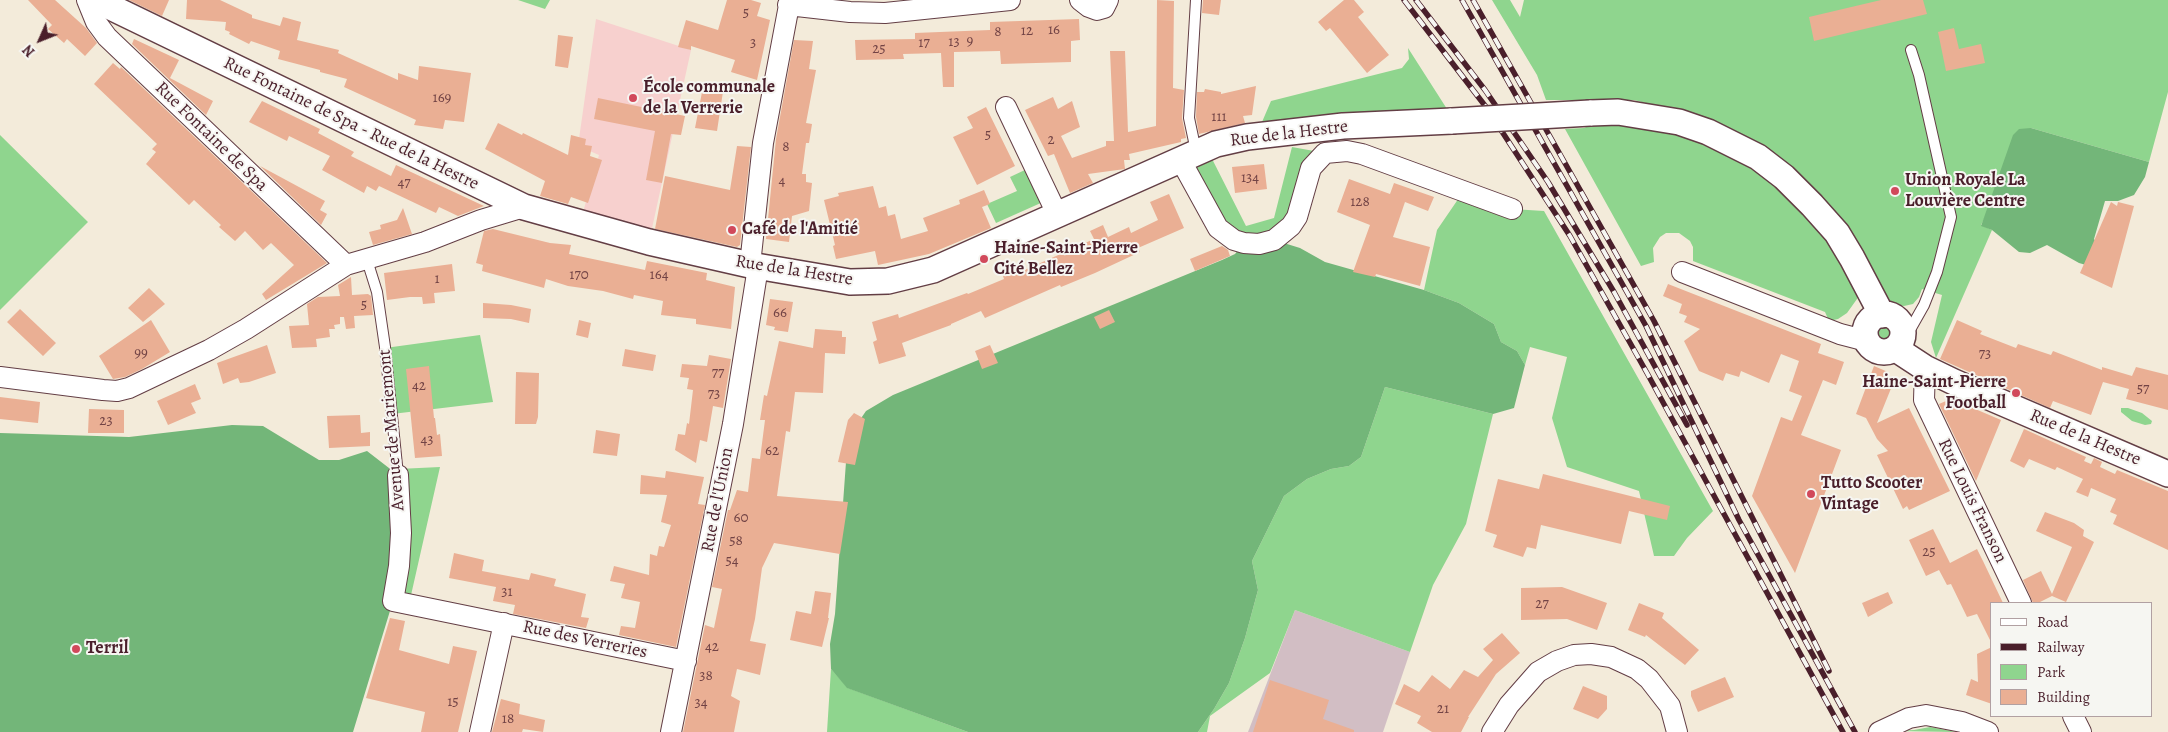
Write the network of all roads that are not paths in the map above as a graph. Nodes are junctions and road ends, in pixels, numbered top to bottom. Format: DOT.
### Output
graph roads {
  1 [pos="87,0"];
  2 [pos="96,0"];
  3 [pos="1010,0"];
  4 [pos="1080,0"];
  5 [pos="1108,0"];
  6 [pos="1196,0"];
  7 [pos="789,3"];
  8 [pos="1911,50"];
  9 [pos="1006,107"];
  10 [pos="1188,155"];
  11 [pos="524,207"];
  12 [pos="1512,209"];
  13 [pos="1057,214"];
  14 [pos="367,260"];
  15 [pos="346,265"];
  16 [pos="754,266"];
  17 [pos="1682,272"];
  18 [pos="1882,315"];
  19 [pos="1899,338"];
  20 [pos="1867,341"];
  21 [pos="1925,368"];
  22 [pos="6,378"];
  23 [pos="2168,474"];
  24 [pos="398,475"];
  25 [pos="2021,602"];
  26 [pos="504,623"];
  27 [pos="686,661"];
  28 [pos="2074,717"];
  29 [pos="1888,727"];
  30 [pos="480,732"];
  31 [pos="671,732"];
  32 [pos="1492,732"];
  33 [pos="1677,732"];
  34 [pos="1988,732"];
  35 [pos="2081,732"];
  1 -- 15 [label="street, Rue Fontaine de Spa"];
  2 -- 11 [label="street, Rue Fontaine de Spa - Rue de la Hestre"];
  3 -- 7 [label="street"];
  4 -- 5 [label="street"];
  6 -- 10 [label="lane"];
  7 -- 16 [label="street, Rue de l'Union"];
  8 -- 19 [label="lane"];
  9 -- 13 [label="street"];
  10 -- 12 [label="street"];
  10 -- 13 [label="street, Rue de la Hestre"];
  10 -- 18 [label="street, Rue de la Hestre, bridge"];
  11 -- 14 [label="street"];
  11 -- 16 [label="street, Rue de la Hestre"];
  13 -- 16 [label="street, Rue de la Hestre"];
  14 -- 15 [label="street"];
  14 -- 24 [label="lane, Avenue de Mariemont"];
  15 -- 22 [label="street"];
  16 -- 27 [label="street, Rue de l'Union"];
  17 -- 20 [label="street"];
  18 -- 19 [label="street, Rue de la Hestre"];
  18 -- 20 [label="street"];
  19 -- 20 [label="street"];
  19 -- 21 [label="street, Rue de la Hestre"];
  21 -- 23 [label="street, Rue de la Hestre"];
  21 -- 25 [label="street, Rue Louis Franson"];
  24 -- 26 [label="street, Avenue de Mariemont"];
  26 -- 27 [label="street, Rue des Verreries"];
  26 -- 30 [label="street, Rue des Verreries"];
  27 -- 31 [label="street, Rue de l'Union"];
  28 -- 35 [label="street"];
  29 -- 34 [label="street"];
  32 -- 33 [label="street"];
}
